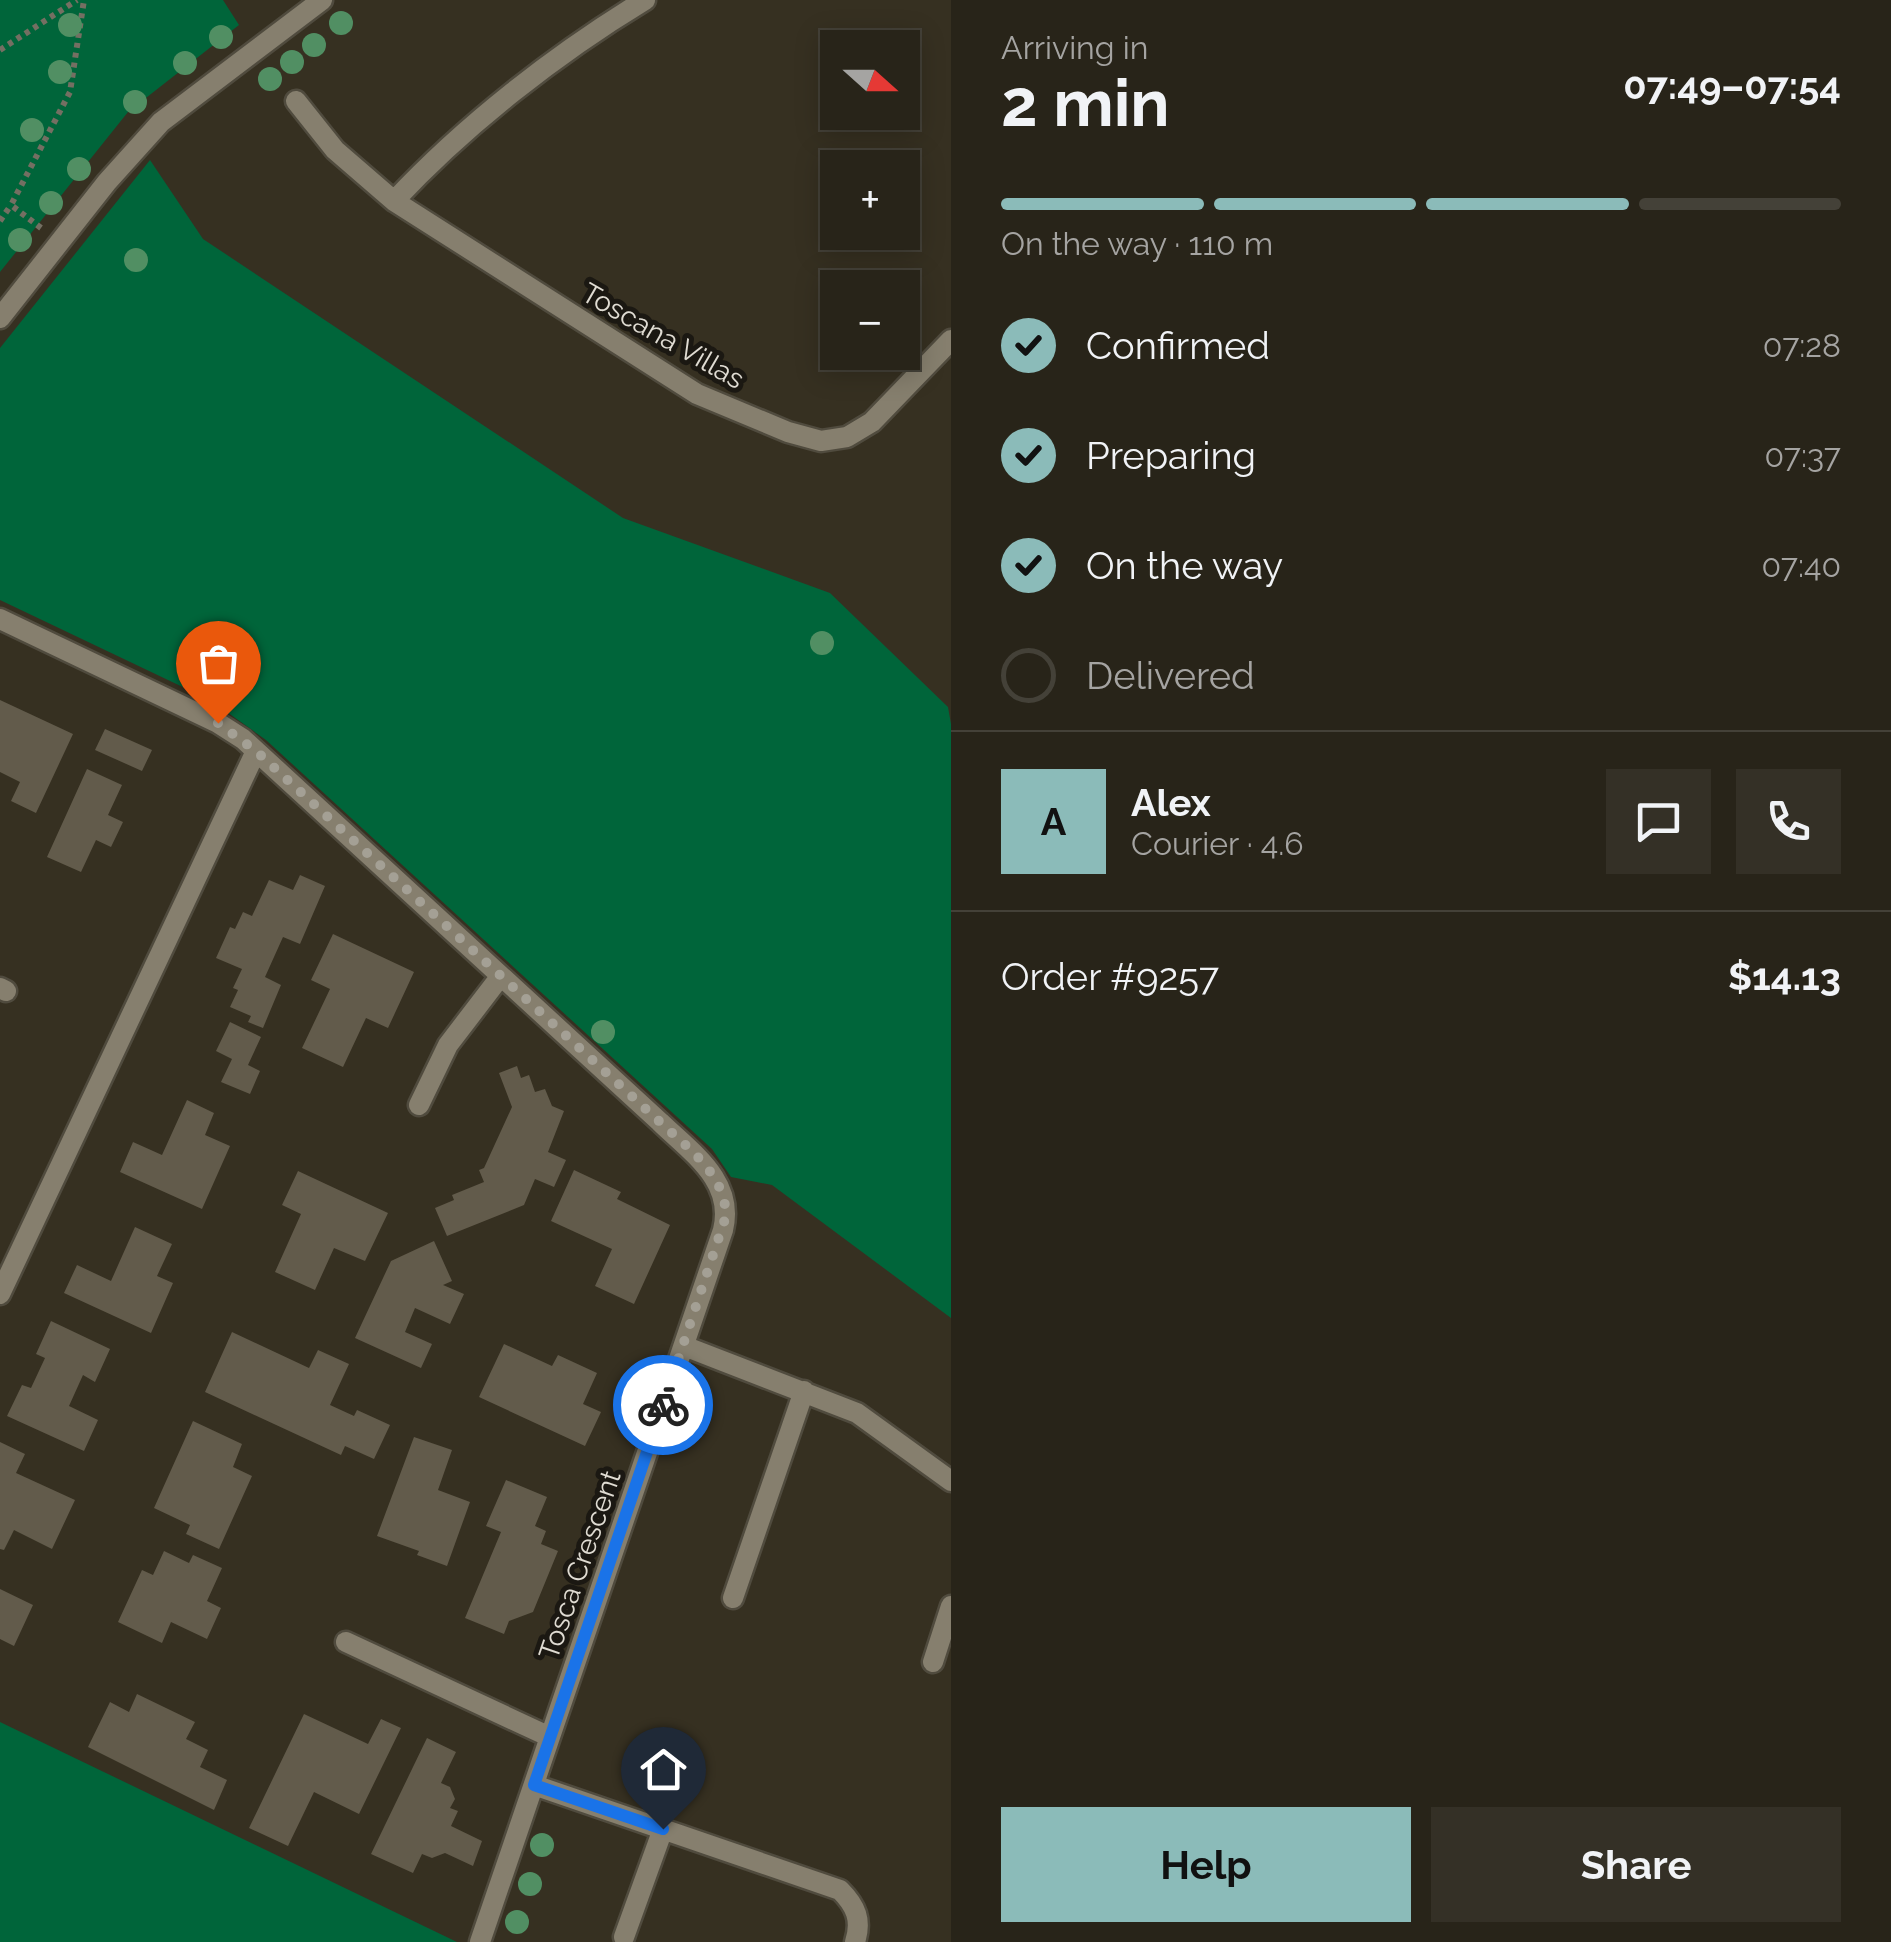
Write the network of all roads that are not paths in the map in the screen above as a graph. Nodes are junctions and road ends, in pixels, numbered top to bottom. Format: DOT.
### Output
graph roads {
  1 [pos="322,0"];
  2 [pos="644,0"];
  3 [pos="296,101"];
  4 [pos="394,201"];
  5 [pos="0,318"];
  6 [pos="951,340"];
  7 [pos="0,620"];
  8 [pos="256,751"];
  9 [pos="500,977"];
  10 [pos="419,1105"];
  11 [pos="8,1257"];
  12 [pos="0,1294"];
  13 [pos="684,1346"];
  14 [pos="804,1391"];
  15 [pos="951,1481"];
  16 [pos="733,1598"];
  17 [pos="951,1606"];
  18 [pos="346,1642"];
  19 [pos="933,1662"];
  20 [pos="550,1737"];
  21 [pos="534,1785"];
  22 [pos="663,1829"];
  23 [pos="624,1938"];
  24 [pos="480,1942"];
  25 [pos="854,1942"];
  1 -- 5 [label="street"];
  2 -- 4 [label="street"];
  3 -- 4 [label="street, Toscana Villas"];
  4 -- 6 [label="street, Toscana Villas"];
  7 -- 8 [label="street, Tosca Crescent"];
  8 -- 9 [label="street, Tosca Crescent"];
  8 -- 11 [label="street"];
  9 -- 10 [label="street"];
  9 -- 13 [label="street, Tosca Crescent"];
  11 -- 12 [label="street"];
  13 -- 14 [label="street"];
  13 -- 20 [label="street, Tosca Crescent"];
  14 -- 15 [label="street"];
  14 -- 16 [label="street"];
  17 -- 19 [label="street"];
  18 -- 20 [label="street"];
  20 -- 21 [label="street, Tosca Crescent"];
  21 -- 22 [label="street"];
  21 -- 24 [label="street, Tosca Crescent"];
  22 -- 23 [label="street"];
  22 -- 25 [label="street"];
}
